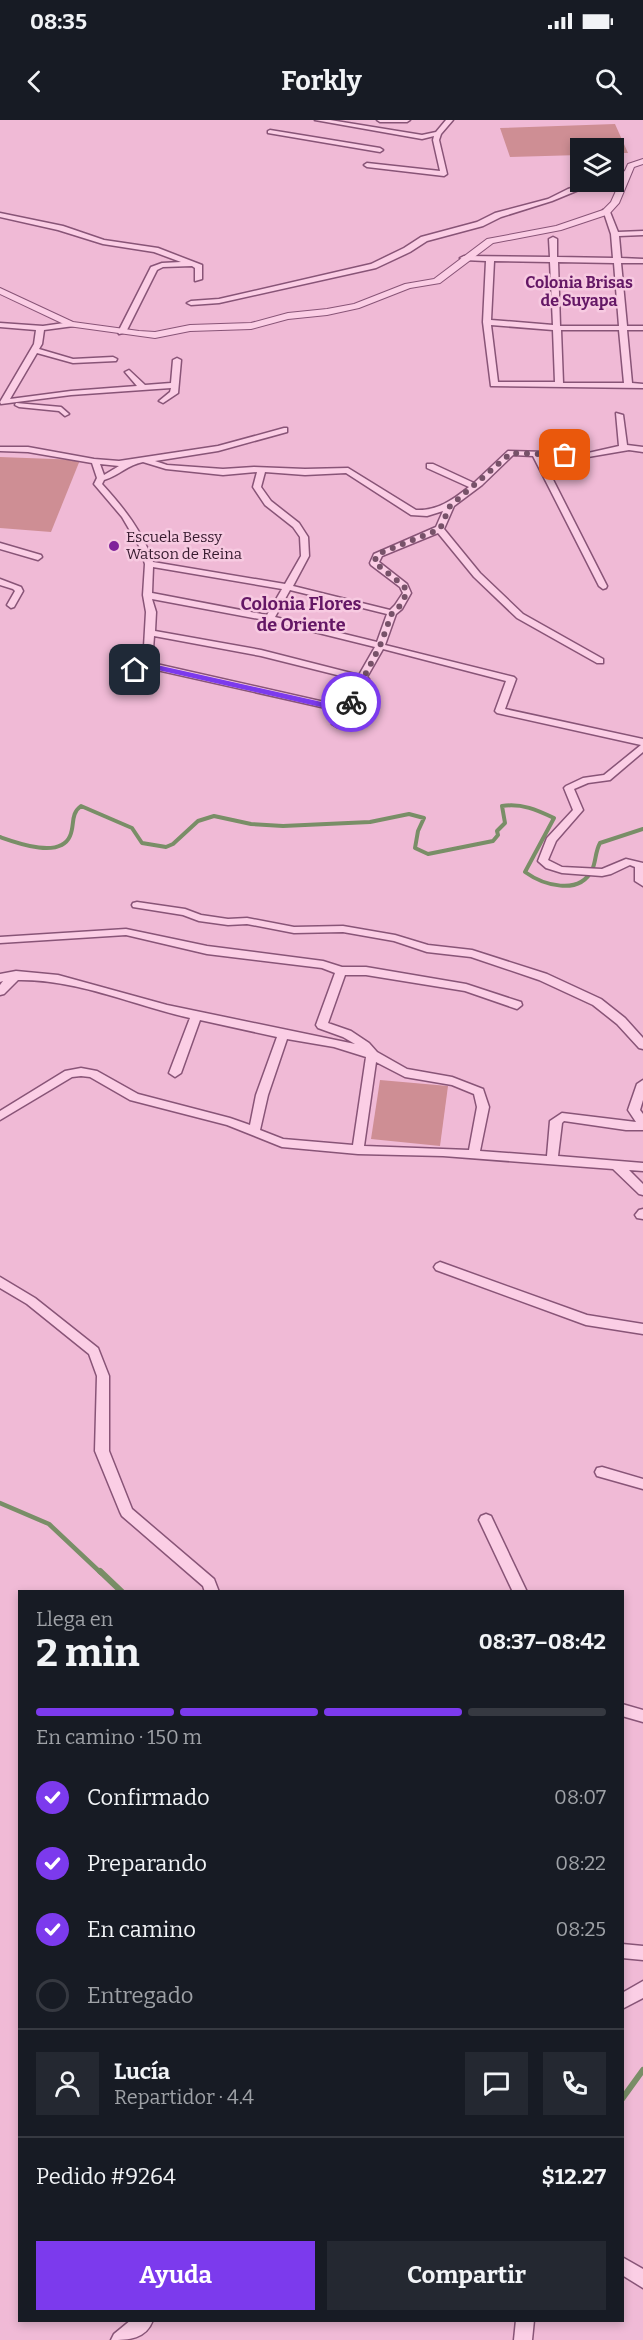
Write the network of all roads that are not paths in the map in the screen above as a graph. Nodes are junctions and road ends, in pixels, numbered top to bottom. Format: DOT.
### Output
graph roads {
  1 [pos="318,120"];
  2 [pos="380,120"];
  3 [pos="407,120"];
  4 [pos="450,120"];
  5 [pos="270,132"];
  6 [pos="438,133"];
  7 [pos="397,134"];
  8 [pos="380,150"];
  9 [pos="643,161"];
  10 [pos="628,172"];
  11 [pos="624,173"];
  12 [pos="570,190"];
  13 [pos="606,212"];
  14 [pos="0,215"];
  15 [pos="643,233"];
  16 [pos="615,234"];
  17 [pos="553,239"];
  18 [pos="464,258"];
  19 [pos="490,259"];
  20 [pos="554,260"];
  21 [pos="617,261"];
  22 [pos="643,261"];
  23 [pos="193,264"];
  24 [pos="198,279"];
  25 [pos="0,291"];
  26 [pos="191,303"];
  27 [pos="487,322"];
  28 [pos="70,324"];
  29 [pos="0,325"];
  30 [pos="40,328"];
  31 [pos="556,328"];
  32 [pos="622,328"];
  33 [pos="643,328"];
  34 [pos="122,332"];
  35 [pos="34,350"];
  36 [pos="113,359"];
  37 [pos="177,360"];
  38 [pos="129,372"];
  39 [pos="175,385"];
  40 [pos="560,385"];
  41 [pos="628,386"];
  42 [pos="643,386"];
  43 [pos="143,388"];
  44 [pos="2,401"];
  45 [pos="163,401"];
  46 [pos="65,414"];
  47 [pos="619,415"];
  48 [pos="284,430"];
  49 [pos="623,446"];
  50 [pos="0,449"];
  51 [pos="643,450"];
  52 [pos="536,454"];
  53 [pos="144,460"];
  54 [pos="95,461"];
  55 [pos="129,462"];
  56 [pos="430,466"];
  57 [pos="261,469"];
  58 [pos="101,478"];
  59 [pos="474,486"];
  60 [pos="450,506"];
  61 [pos="440,529"];
  62 [pos="0,546"];
  63 [pos="38,557"];
  64 [pos="149,564"];
  65 [pos="0,582"];
  66 [pos="603,586"];
  67 [pos="287,587"];
  68 [pos="147,595"];
  69 [pos="11,605"];
  70 [pos="392,613"];
  71 [pos="270,618"];
  72 [pos="150,633"];
  73 [pos="380,646"];
  74 [pos="600,661"];
  75 [pos="148,665"];
  76 [pos="115,674"];
  77 [pos="364,679"];
  78 [pos="347,710"];
  79 [pos="337,724"];
  80 [pos="643,742"];
  81 [pos="643,747"];
  82 [pos="643,883"];
  83 [pos="137,905"];
  84 [pos="0,940"];
  85 [pos="341,971"];
  86 [pos="17,974"];
  87 [pos="0,978"];
  88 [pos="0,991"];
  89 [pos="517,1005"];
  90 [pos="197,1014"];
  91 [pos="284,1032"];
  92 [pos="643,1045"];
  93 [pos="372,1054"];
  94 [pos="175,1073"];
  95 [pos="643,1084"];
  96 [pos="0,1116"];
  97 [pos="643,1124"];
  98 [pos="254,1132"];
  99 [pos="358,1150"];
  100 [pos="474,1154"];
  101 [pos="552,1160"];
  102 [pos="616,1165"];
  103 [pos="643,1167"];
  104 [pos="643,1191"];
  105 [pos="440,1267"];
  106 [pos="0,1282"];
  107 [pos="643,1329"];
  108 [pos="602,1472"];
  109 [pos="643,1484"];
  110 [pos="486,1520"];
  111 [pos="211,1590"];
  112 [pos="519,1590"];
  113 [pos="624,1711"];
  114 [pos="643,1716"];
  115 [pos="624,1951"];
  116 [pos="643,1953"];
  117 [pos="643,1989"];
  118 [pos="624,2001"];
  119 [pos="624,2266"];
  120 [pos="643,2279"];
  121 [pos="142,2322"];
  122 [pos="525,2322"];
  123 [pos="120,2340"];
  124 [pos="523,2340"];
  1 -- 7 [label="street"];
  2 -- 3 [label="street"];
  4 -- 6 [label="street"];
  5 -- 8 [label="street"];
  6 -- 7 [label="street"];
  6 -- 8 [label="street"];
  7 -- 8 [label="street"];
  9 -- 10 [label="street"];
  10 -- 11 [label="street"];
  10 -- 13 [label="street"];
  12 -- 26 [label="street"];
  13 -- 16 [label="street"];
  13 -- 18 [label="street"];
  14 -- 23 [label="street"];
  15 -- 16 [label="street"];
  16 -- 21 [label="street"];
  17 -- 20 [label="street"];
  18 -- 19 [label="street"];
  18 -- 34 [label="street"];
  19 -- 20 [label="street"];
  19 -- 27 [label="street"];
  20 -- 21 [label="street"];
  20 -- 31 [label="street"];
  21 -- 22 [label="street"];
  21 -- 32 [label="street"];
  23 -- 24 [label="street"];
  23 -- 34 [label="street"];
  25 -- 28 [label="street"];
  27 -- 31 [label="street"];
  27 -- 40 [label="street"];
  28 -- 30 [label="street"];
  28 -- 34 [label="street"];
  29 -- 30 [label="street"];
  30 -- 35 [label="street"];
  31 -- 32 [label="street"];
  31 -- 40 [label="street"];
  32 -- 33 [label="street"];
  32 -- 41 [label="street"];
  35 -- 36 [label="street"];
  35 -- 44 [label="street"];
  37 -- 39 [label="street"];
  38 -- 43 [label="street"];
  39 -- 43 [label="street"];
  39 -- 45 [label="street"];
  40 -- 41 [label="street"];
  41 -- 42 [label="street"];
  43 -- 44 [label="street"];
  44 -- 46 [label="street"];
  47 -- 49 [label="street"];
  48 -- 53 [label="street"];
  49 -- 51 [label="street"];
  49 -- 52 [label="street"];
  50 -- 54 [label="street"];
  52 -- 59 [label="street"];
  52 -- 66 [label="street"];
  53 -- 55 [label="street"];
  53 -- 57 [label="street"];
  54 -- 55 [label="street"];
  54 -- 58 [label="street"];
  55 -- 58 [label="street"];
  56 -- 59 [label="street"];
  57 -- 60 [label="street"];
  57 -- 67 [label="street"];
  58 -- 64 [label="street"];
  59 -- 60 [label="street"];
  60 -- 61 [label="street"];
  61 -- 70 [label="street"];
  61 -- 74 [label="street"];
  62 -- 63 [label="street"];
  64 -- 67 [label="street"];
  64 -- 68 [label="street"];
  65 -- 69 [label="street"];
  67 -- 70 [label="street"];
  67 -- 71 [label="street"];
  68 -- 71 [label="street"];
  68 -- 72 [label="street"];
  70 -- 73 [label="street"];
  71 -- 73 [label="street"];
  72 -- 75 [label="street"];
  72 -- 77 [label="street"];
  73 -- 77 [label="street"];
  73 -- 80 [label="street"];
  75 -- 76 [label="street"];
  75 -- 78 [label="street"];
  77 -- 78 [label="street"];
  78 -- 79 [label="street"];
  81 -- 82 [label="street"];
  83 -- 92 [label="street"];
  84 -- 85 [label="street"];
  85 -- 89 [label="street"];
  85 -- 93 [label="street"];
  86 -- 87 [label="street"];
  86 -- 88 [label="street"];
  86 -- 90 [label="street"];
  90 -- 91 [label="street"];
  90 -- 94 [label="street"];
  91 -- 93 [label="street"];
  91 -- 98 [label="street"];
  93 -- 99 [label="street"];
  93 -- 100 [label="street"];
  95 -- 97 [label="street"];
  96 -- 98 [label="street"];
  97 -- 101 [label="street"];
  98 -- 99 [label="street"];
  99 -- 100 [label="street"];
  100 -- 101 [label="street"];
  101 -- 102 [label="street"];
  102 -- 103 [label="street"];
  102 -- 104 [label="street"];
  105 -- 107 [label="street"];
  106 -- 111 [label="street"];
  108 -- 109 [label="street"];
  110 -- 112 [label="street"];
  113 -- 114 [label="street"];
  115 -- 116 [label="street"];
  117 -- 118 [label="street"];
  119 -- 120 [label="street"];
  121 -- 123 [label="street"];
  122 -- 124 [label="street"];
}
